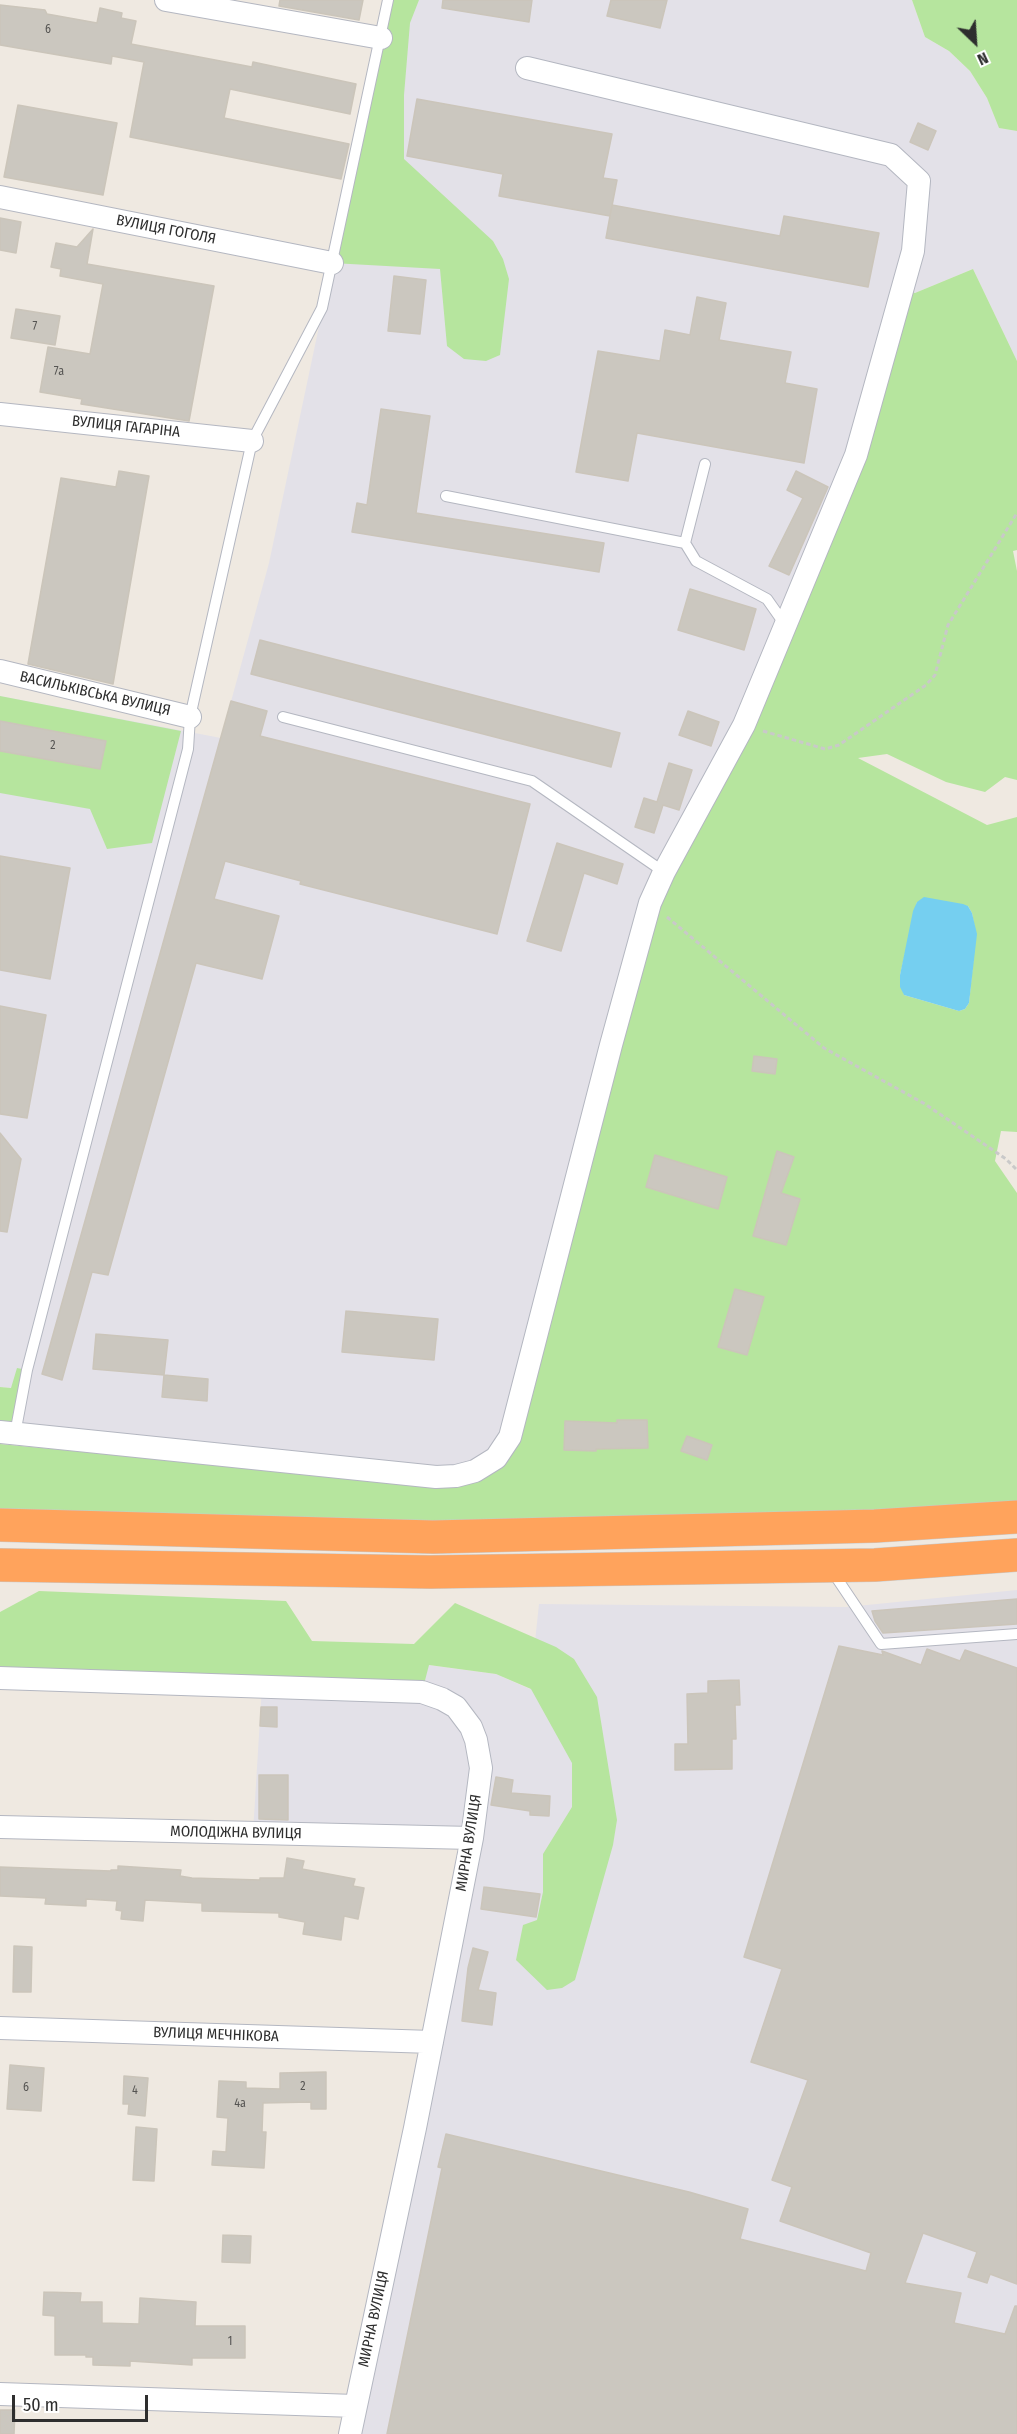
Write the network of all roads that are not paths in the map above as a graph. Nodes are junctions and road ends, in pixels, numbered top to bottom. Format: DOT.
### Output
graph roads {
  1 [pos="166,0"];
  2 [pos="388,0"];
  3 [pos="381,38"];
  4 [pos="527,68"];
  5 [pos="0,197"];
  6 [pos="332,263"];
  7 [pos="0,414"];
  8 [pos="252,441"];
  9 [pos="705,464"];
  10 [pos="446,496"];
  11 [pos="685,543"];
  12 [pos="786,626"];
  13 [pos="0,671"];
  14 [pos="190,717"];
  15 [pos="283,717"];
  16 [pos="664,872"];
  17 [pos="8,1433"];
  18 [pos="1017,1517"];
  19 [pos="0,1525"];
  20 [pos="1017,1555"];
  21 [pos="828,1565"];
  22 [pos="15,1566"];
  23 [pos="0,1575"];
  24 [pos="1017,1634"];
  25 [pos="0,1678"];
  26 [pos="0,1827"];
  27 [pos="472,1838"];
  28 [pos="0,2028"];
  29 [pos="432,2042"];
  30 [pos="0,2394"];
  31 [pos="356,2406"];
  32 [pos="350,2434"];
  1 -- 3 [label="street"];
  2 -- 3 [label="lane"];
  3 -- 6 [label="lane"];
  4 -- 12 [label="street"];
  5 -- 6 [label="street, ВУЛИЦЯ ГОГОЛЯ"];
  6 -- 8 [label="lane"];
  7 -- 8 [label="street, ВУЛИЦЯ ГАГАРІНА"];
  8 -- 14 [label="lane"];
  9 -- 11 [label="lane"];
  10 -- 11 [label="lane"];
  11 -- 12 [label="lane"];
  12 -- 16 [label="street"];
  13 -- 14 [label="street, ВАСИЛЬКІВСЬКА ВУЛИЦЯ"];
  14 -- 17 [label="lane"];
  15 -- 16 [label="lane"];
  16 -- 17 [label="street"];
  18 -- 19 [label="highway"];
  20 -- 21 [label="highway"];
  21 -- 22 [label="highway"];
  21 -- 24 [label="lane"];
  22 -- 23 [label="lane"];
  25 -- 27 [label="street, МИРНА ВУЛИЦЯ"];
  26 -- 27 [label="street, МОЛОДІЖНА ВУЛИЦЯ"];
  27 -- 29 [label="street, МИРНА ВУЛИЦЯ"];
  28 -- 29 [label="street, ВУЛИЦЯ МЕЧНІКОВА"];
  29 -- 31 [label="street, МИРНА ВУЛИЦЯ"];
  30 -- 31 [label="street"];
  31 -- 32 [label="street, МИРНА ВУЛИЦЯ"];
}
